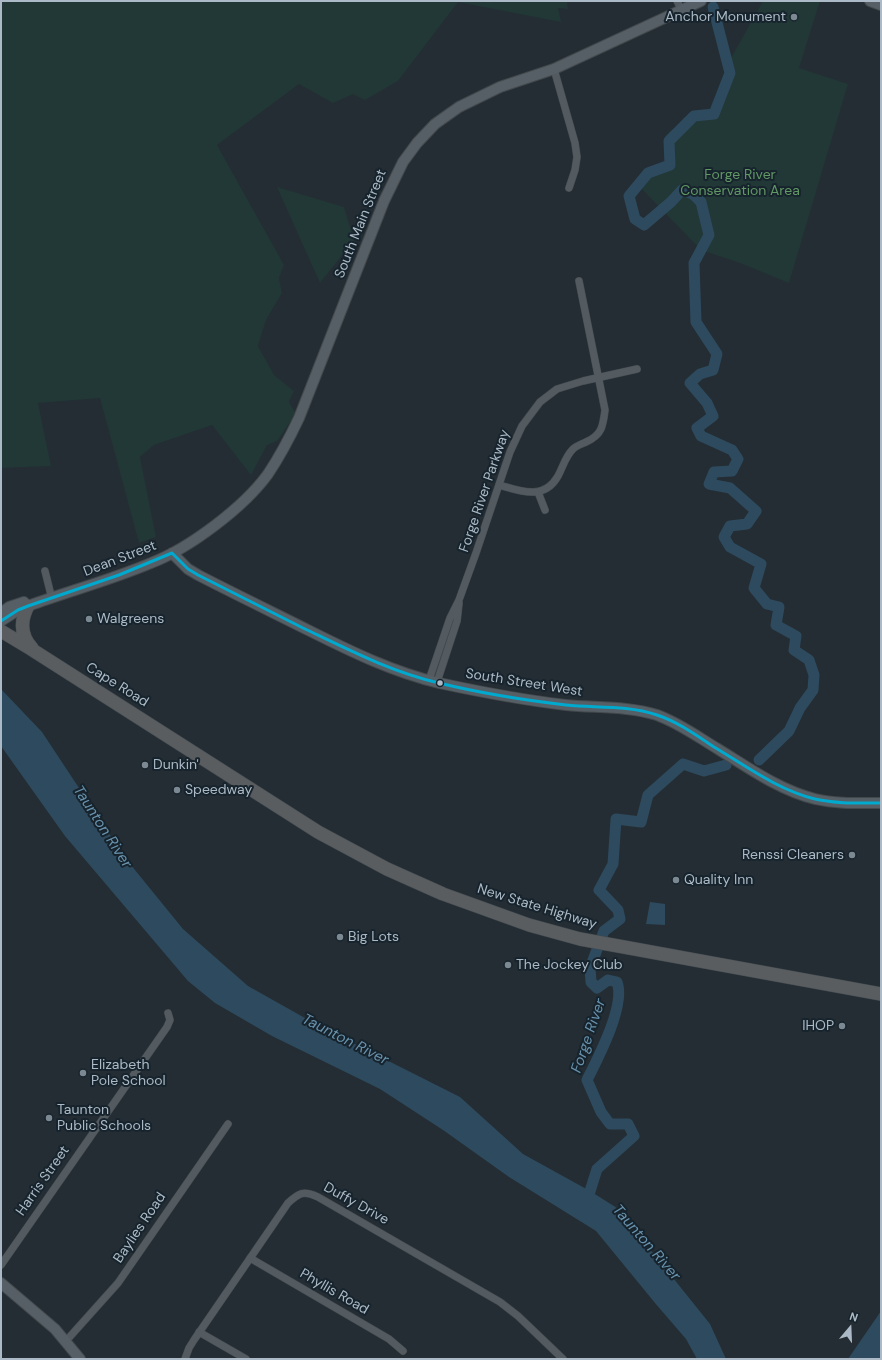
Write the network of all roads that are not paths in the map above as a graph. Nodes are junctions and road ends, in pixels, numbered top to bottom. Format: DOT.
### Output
graph roads {
  1 [pos="676,1"];
  2 [pos="701,1"];
  3 [pos="870,1"];
  4 [pos="881,5"];
  5 [pos="682,11"];
  6 [pos="554,69"];
  7 [pos="569,188"];
  8 [pos="579,281"];
  9 [pos="637,369"];
  10 [pos="599,377"];
  11 [pos="499,485"];
  12 [pos="538,492"];
  13 [pos="545,510"];
  14 [pos="172,553"];
  15 [pos="45,571"];
  16 [pos="78,589"];
  17 [pos="51,595"];
  18 [pos="28,606"];
  19 [pos="1,613"];
  20 [pos="1,621"];
  21 [pos="1,631"];
  22 [pos="38,653"];
  23 [pos="433,681"];
  24 [pos="215,766"];
  25 [pos="881,803"];
  26 [pos="881,994"];
  27 [pos="168,1013"];
  28 [pos="228,1124"];
  29 [pos="250,1258"];
  30 [pos="1,1265"];
  31 [pos="1,1283"];
  32 [pos="199,1332"];
  33 [pos="66,1341"];
  34 [pos="403,1351"];
  35 [pos="80,1359"];
  36 [pos="185,1359"];
  37 [pos="246,1359"];
  38 [pos="563,1359"];
  1 -- 5 [label="street"];
  2 -- 5 [label="main road, South Main Street"];
  3 -- 4 [label="main road"];
  5 -- 6 [label="main road, South Main Street"];
  6 -- 7 [label="street"];
  6 -- 14 [label="main road, South Main Street"];
  8 -- 10 [label="street"];
  9 -- 10 [label="street, Forge River Parkway"];
  10 -- 11 [label="street, Forge River Parkway"];
  10 -- 12 [label="street"];
  11 -- 12 [label="street"];
  11 -- 23 [label="street, Forge River Parkway"];
  12 -- 13 [label="street"];
  14 -- 16 [label="main road, Dean Street"];
  14 -- 23 [label="main road, South Street West"];
  15 -- 17 [label="street"];
  16 -- 17 [label="main road, Dean Street"];
  16 -- 18 [label="main road, Dean Street"];
  17 -- 19 [label="main road, Dean Street"];
  18 -- 20 [label="main road, Dean Street"];
  18 -- 22 [label="highway"];
  21 -- 22 [label="highway, Cape Road"];
  22 -- 24 [label="highway, Cape Road"];
  23 -- 25 [label="main road, South Street West"];
  24 -- 26 [label="highway, New State Highway"];
  27 -- 30 [label="street, Harris Street"];
  28 -- 33 [label="street, Baylies Road"];
  29 -- 32 [label="street, Duffy Drive"];
  29 -- 34 [label="street, Phyllis Road"];
  29 -- 38 [label="street, Duffy Drive"];
  31 -- 33 [label="main road"];
  32 -- 36 [label="street, Duffy Drive"];
  32 -- 37 [label="street"];
  33 -- 35 [label="main road"];
}
